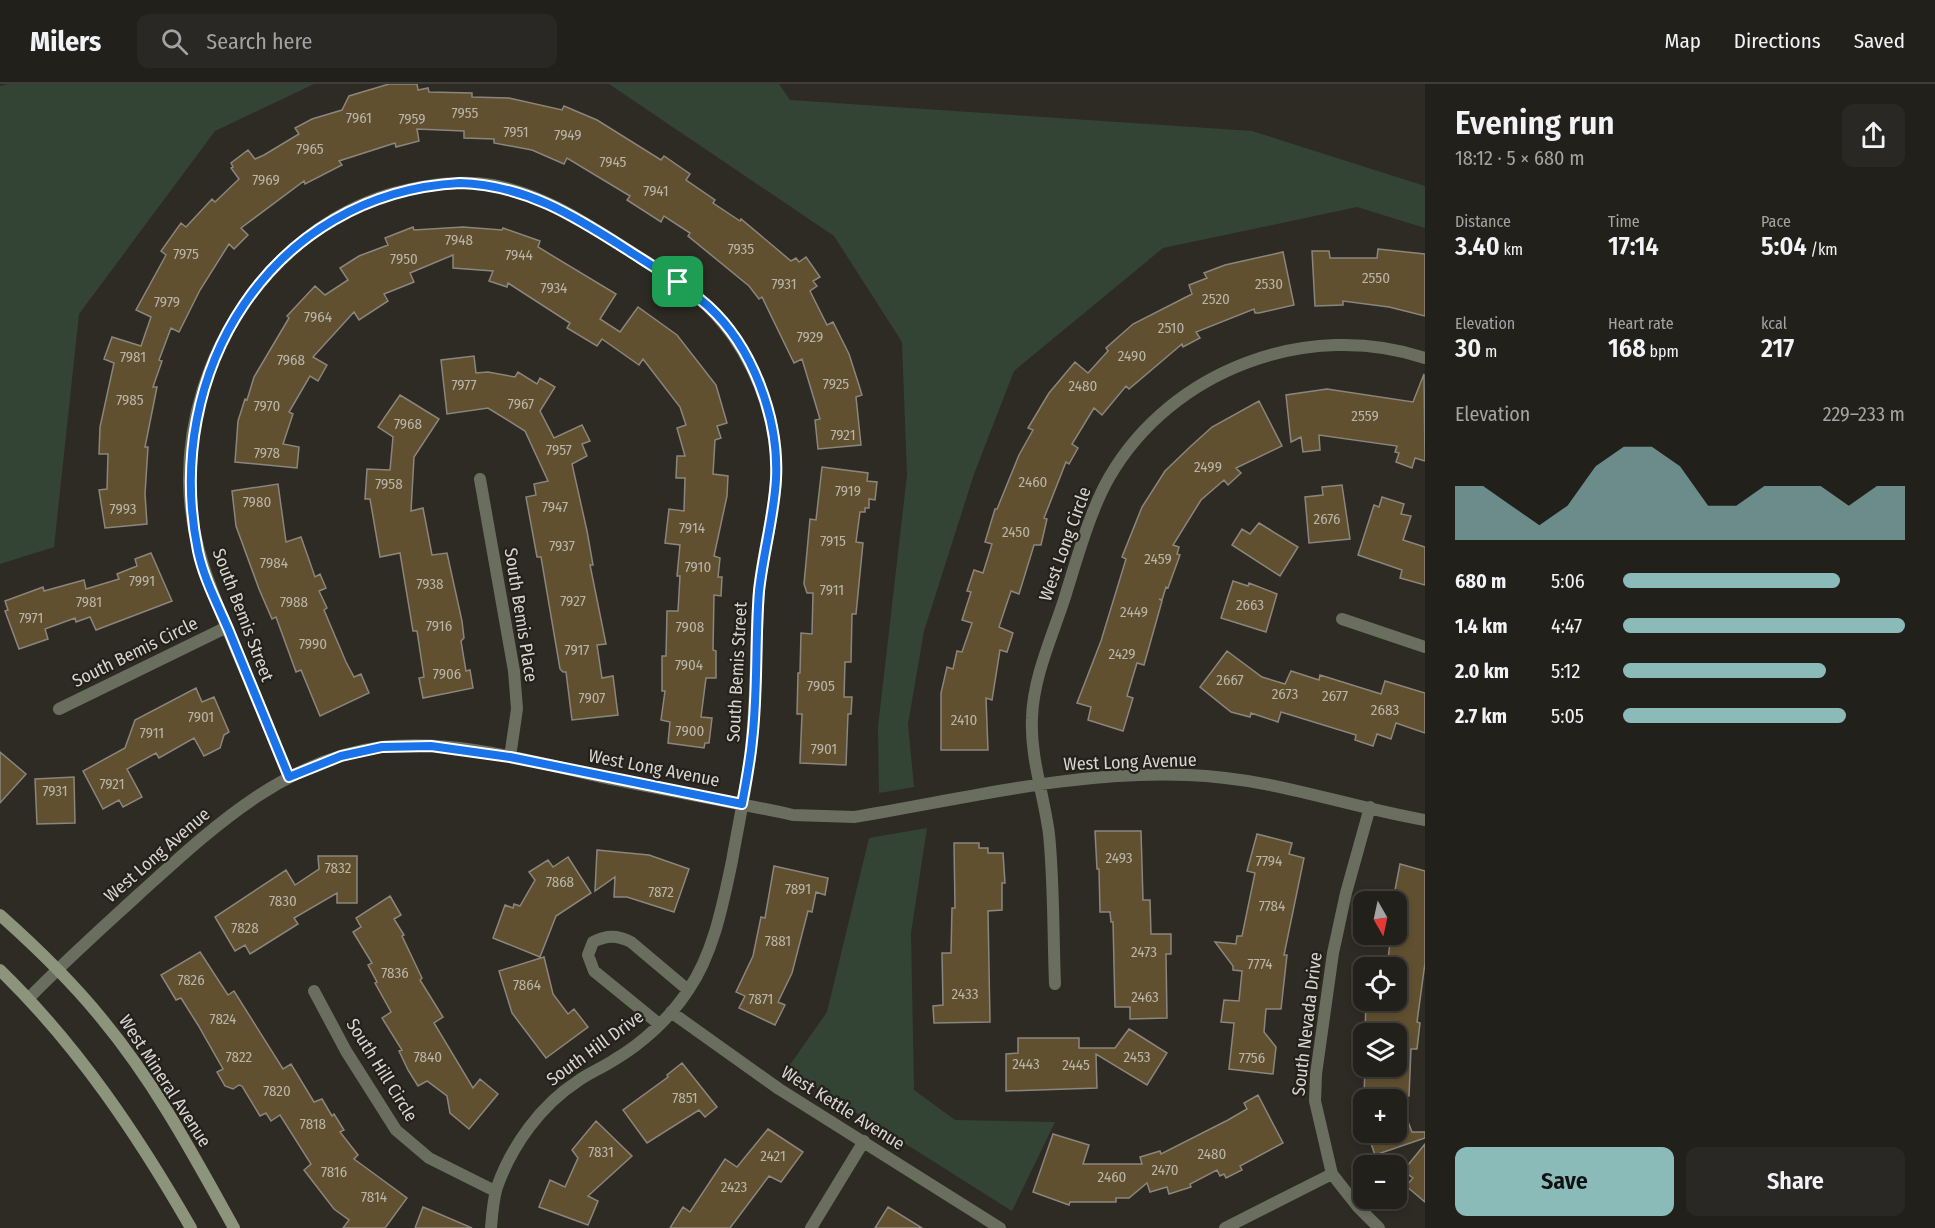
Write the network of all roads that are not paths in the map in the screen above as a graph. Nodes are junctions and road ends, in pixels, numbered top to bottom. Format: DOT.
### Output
graph roads {
  1 [pos="1425,358"];
  2 [pos="480,479"];
  3 [pos="1342,619"];
  4 [pos="227,627"];
  5 [pos="1425,647"];
  6 [pos="59,709"];
  7 [pos="510,757"];
  8 [pos="289,777"];
  9 [pos="1038,785"];
  10 [pos="742,804"];
  11 [pos="1370,807"];
  12 [pos="1425,820"];
  13 [pos="0,915"];
  14 [pos="57,969"];
  15 [pos="0,970"];
  16 [pos="1055,984"];
  17 [pos="688,990"];
  18 [pos="314,991"];
  19 [pos="29,998"];
  20 [pos="671,1012"];
  21 [pos="659,1024"];
  22 [pos="864,1141"];
  23 [pos="1332,1174"];
  24 [pos="495,1191"];
  25 [pos="191,1228"];
  26 [pos="234,1228"];
  27 [pos="490,1228"];
  28 [pos="811,1228"];
  29 [pos="1000,1228"];
  30 [pos="1226,1228"];
  31 [pos="1379,1228"];
  1 -- 9 [label="street, West Long Circle"];
  2 -- 7 [label="street, South Bemis Place"];
  3 -- 5 [label="street"];
  4 -- 6 [label="street, South Bemis Circle"];
  4 -- 8 [label="street, South Bemis Street"];
  4 -- 10 [label="street, South Bemis Street"];
  7 -- 8 [label="street, West Long Avenue"];
  7 -- 10 [label="street, West Long Avenue"];
  8 -- 14 [label="street, West Long Avenue"];
  9 -- 10 [label="street, West Long Avenue"];
  9 -- 11 [label="street, West Long Avenue"];
  9 -- 16 [label="street, West Long Circle"];
  10 -- 17 [label="street, South Hill Drive"];
  11 -- 12 [label="street, West Long Avenue"];
  11 -- 23 [label="street, South Nevada Drive"];
  13 -- 14 [label="main road, West Mineral Avenue"];
  14 -- 19 [label="street, West Long Avenue"];
  14 -- 26 [label="main road, West Mineral Avenue"];
  15 -- 19 [label="main road"];
  17 -- 20 [label="street, South Hill Drive"];
  17 -- 21 [label="street, South Hill Drive"];
  18 -- 24 [label="street, South Hill Circle"];
  19 -- 25 [label="main road"];
  20 -- 21 [label="street, South Hill Drive"];
  20 -- 22 [label="street, West Kettle Avenue"];
  21 -- 24 [label="street, South Hill Drive"];
  22 -- 28 [label="street"];
  22 -- 29 [label="street, West Kettle Avenue"];
  23 -- 30 [label="street"];
  23 -- 31 [label="street, South Nevada Drive"];
  24 -- 27 [label="street, South Hill Drive"];
}
